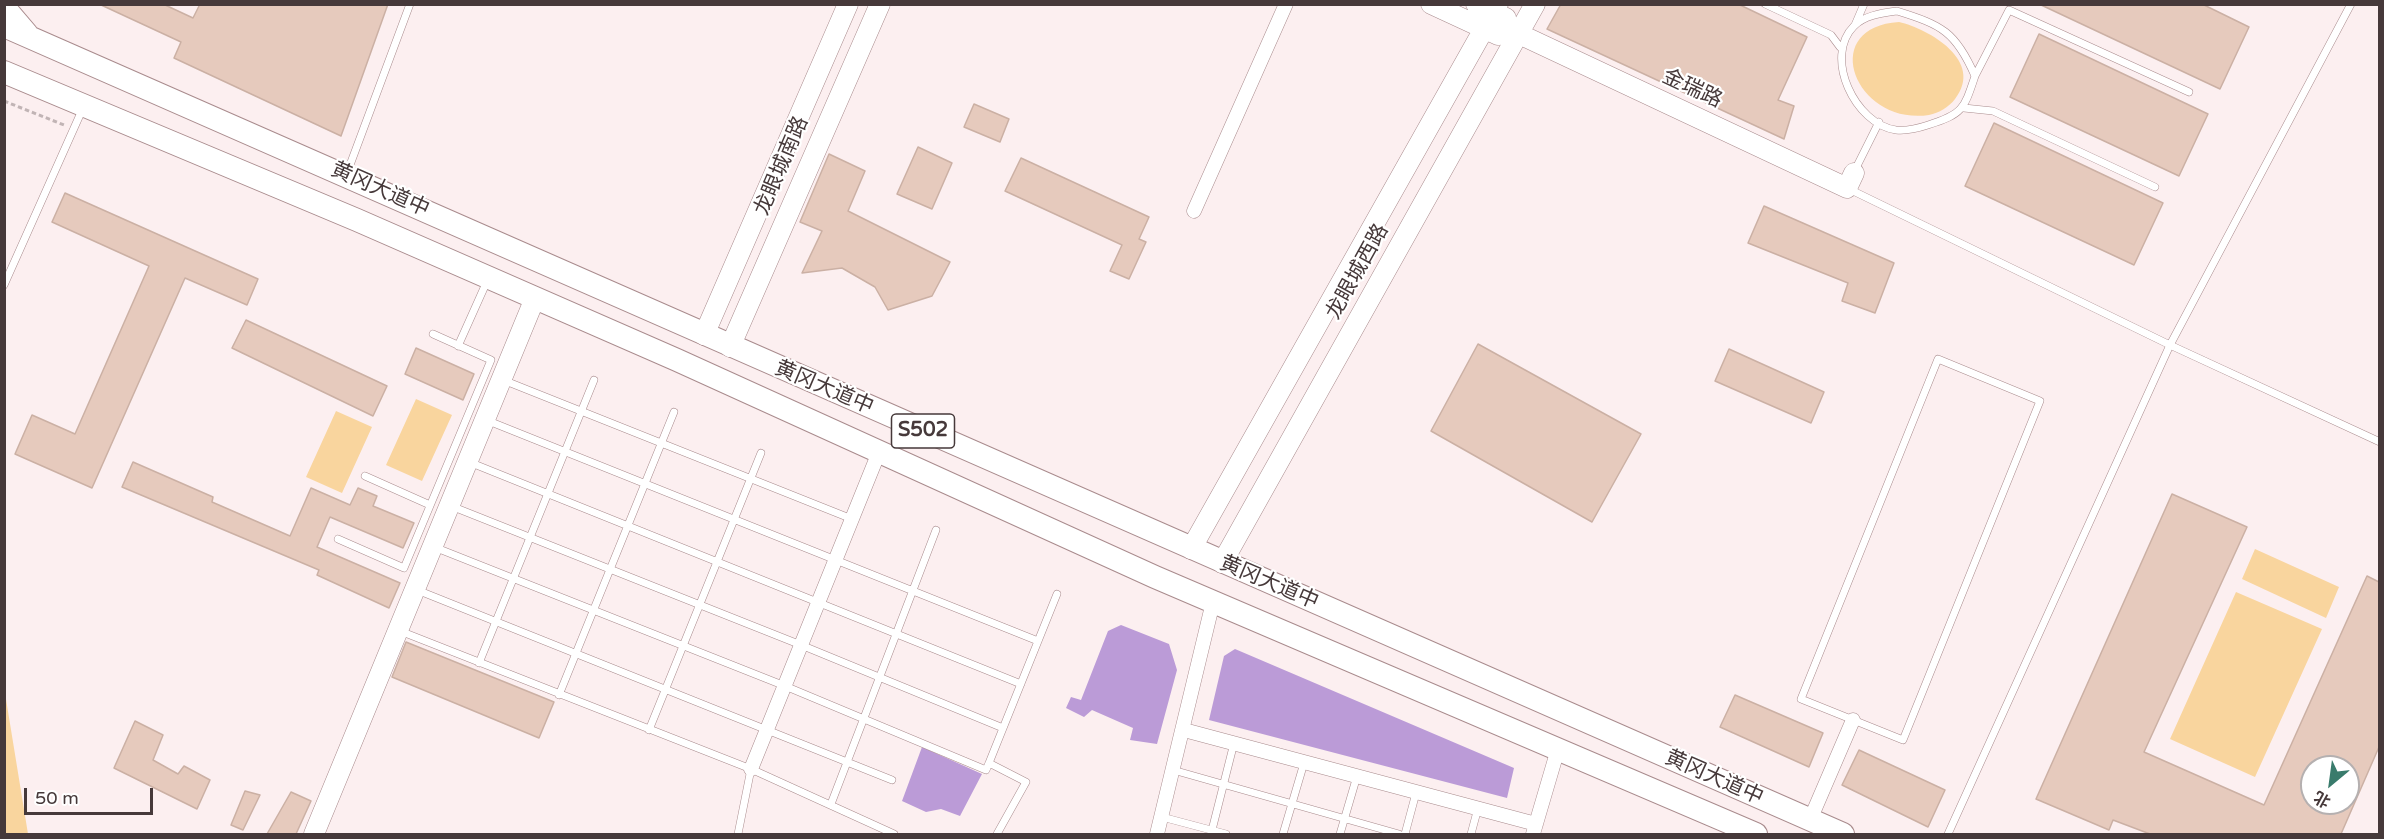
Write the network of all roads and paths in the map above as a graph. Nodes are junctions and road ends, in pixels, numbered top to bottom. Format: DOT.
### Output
graph roads {
  1 [pos="410,4"];
  2 [pos="849,4"];
  3 [pos="880,4"];
  4 [pos="1286,4"];
  5 [pos="1431,4"];
  6 [pos="1476,4"];
  7 [pos="1498,4"];
  8 [pos="1535,4"];
  9 [pos="1765,4"];
  10 [pos="1864,4"];
  11 [pos="2351,4"];
  12 [pos="4,7"];
  13 [pos="1855,25"];
  14 [pos="4,26"];
  15 [pos="1502,26"];
  16 [pos="30,37"];
  17 [pos="1840,47"];
  18 [pos="4,72"];
  19 [pos="1975,76"];
  20 [pos="2188,92"];
  21 [pos="4,101"];
  22 [pos="84,106"];
  23 [pos="1964,108"];
  24 [pos="1879,122"];
  25 [pos="69,128"];
  26 [pos="346,175"];
  27 [pos="1851,180"];
  28 [pos="2155,187"];
  29 [pos="1194,211"];
  30 [pos="489,278"];
  31 [pos="4,285"];
  32 [pos="536,298"];
  33 [pos="433,334"];
  34 [pos="704,335"];
  35 [pos="2170,345"];
  36 [pos="458,346"];
  37 [pos="730,347"];
  38 [pos="501,379"];
  39 [pos="594,380"];
  40 [pos="582,411"];
  41 [pos="674,412"];
  42 [pos="484,419"];
  43 [pos="937,437"];
  44 [pos="2379,442"];
  45 [pos="661,443"];
  46 [pos="565,452"];
  47 [pos="879,452"];
  48 [pos="761,453"];
  49 [pos="467,461"];
  50 [pos="922,471"];
  51 [pos="365,476"];
  52 [pos="751,479"];
  53 [pos="645,483"];
  54 [pos="548,493"];
  55 [pos="440,505"];
  56 [pos="735,519"];
  57 [pos="852,519"];
  58 [pos="628,525"];
  59 [pos="936,530"];
  60 [pos="531,537"];
  61 [pos="338,539"];
  62 [pos="432,546"];
  63 [pos="1191,549"];
  64 [pos="836,559"];
  65 [pos="718,561"];
  66 [pos="1222,562"];
  67 [pos="610,569"];
  68 [pos="514,578"];
  69 [pos="414,589"];
  70 [pos="913,591"];
  71 [pos="1057,594"];
  72 [pos="1210,600"];
  73 [pos="819,602"];
  74 [pos="700,604"];
  75 [pos="594,610"];
  76 [pos="496,622"];
  77 [pos="397,630"];
  78 [pos="896,633"];
  79 [pos="1038,641"];
  80 [pos="684,645"];
  81 [pos="801,645"];
  82 [pos="576,653"];
  83 [pos="479,663"];
  84 [pos="880,677"];
  85 [pos="1021,684"];
  86 [pos="785,686"];
  87 [pos="666,689"];
  88 [pos="559,695"];
  89 [pos="1573,716"];
  90 [pos="864,719"];
  91 [pos="1853,720"];
  92 [pos="1003,728"];
  93 [pos="768,729"];
  94 [pos="649,730"];
  95 [pos="1184,730"];
  96 [pos="1234,743"];
  97 [pos="1558,749"];
  98 [pos="847,761"];
  99 [pos="989,763"];
  100 [pos="1304,763"];
  101 [pos="752,769"];
  102 [pos="1173,770"];
  103 [pos="1357,776"];
  104 [pos="892,780"];
  105 [pos="1224,785"];
  106 [pos="1416,793"];
  107 [pos="831,804"];
  108 [pos="1292,804"];
  109 [pos="1479,808"];
  110 [pos="1162,817"];
  111 [pos="1344,819"];
  112 [pos="1810,820"];
  113 [pos="1534,829"];
  114 [pos="1212,833"];
  115 [pos="314,834"];
  116 [pos="738,834"];
  117 [pos="894,834"];
  118 [pos="997,834"];
  119 [pos="1157,834"];
  120 [pos="1226,834"];
  121 [pos="1283,834"];
  122 [pos="1340,834"];
  123 [pos="1399,834"];
  124 [pos="1405,834"];
  125 [pos="1471,834"];
  126 [pos="1756,834"];
  127 [pos="1843,834"];
  128 [pos="1948,834"];
  1 -- 26 [label="lane"];
  2 -- 34 [label="street, 龙眼城南路"];
  3 -- 37 [label="street, 龙眼城南路"];
  4 -- 29 [label="street"];
  5 -- 15 [label="street, 金瑞路"];
  6 -- 15 [label="street, 金瑞路"];
  7 -- 63 [label="street, 龙眼城西路"];
  8 -- 66 [label="street, 龙眼城西路"];
  9 -- 17 [label="lane"];
  10 -- 13 [label="lane"];
  11 -- 35 [label="lane"];
  12 -- 16 [label="main road"];
  13 -- 17 [label="lane"];
  13 -- 19 [label="lane"];
  14 -- 16 [label="main road, 黄冈大道中 / S502"];
  15 -- 27 [label="street, 金瑞路"];
  16 -- 26 [label="main road, 黄冈大道中 / S502"];
  17 -- 24 [label="lane"];
  18 -- 22 [label="main road, 黄冈大道中 / S502"];
  19 -- 20 [label="lane"];
  19 -- 23 [label="lane"];
  21 -- 25 [label="path"];
  22 -- 30 [label="main road, 黄冈大道中 / S502"];
  22 -- 31 [label="lane"];
  23 -- 24 [label="lane"];
  23 -- 28 [label="lane"];
  24 -- 27 [label="lane"];
  26 -- 34 [label="main road, 黄冈大道中 / S502"];
  27 -- 35 [label="lane"];
  30 -- 32 [label="main road, 黄冈大道中 / S502"];
  30 -- 36 [label="lane"];
  32 -- 38 [label="street"];
  32 -- 47 [label="main road, 黄冈大道中 / S502"];
  33 -- 36 [label="lane"];
  34 -- 37 [label="main road, 黄冈大道中 / S502"];
  35 -- 44 [label="lane"];
  35 -- 128 [label="lane"];
  36 -- 55 [label="lane"];
  37 -- 43 [label="main road, 黄冈大道中 / S502"];
  38 -- 40 [label="lane"];
  38 -- 42 [label="street"];
  39 -- 40 [label="lane"];
  40 -- 45 [label="lane"];
  40 -- 46 [label="lane"];
  41 -- 45 [label="lane"];
  42 -- 46 [label="lane"];
  42 -- 49 [label="street"];
  43 -- 50 [label="main road"];
  43 -- 63 [label="main road, 黄冈大道中 / S502"];
  45 -- 52 [label="lane"];
  45 -- 53 [label="lane"];
  46 -- 53 [label="lane"];
  46 -- 54 [label="lane"];
  47 -- 50 [label="main road, 黄冈大道中 / S502"];
  47 -- 57 [label="street"];
  48 -- 52 [label="lane"];
  49 -- 54 [label="lane"];
  49 -- 55 [label="street"];
  50 -- 72 [label="main road, 黄冈大道中 / S502"];
  51 -- 55 [label="lane"];
  52 -- 56 [label="lane"];
  52 -- 57 [label="lane"];
  53 -- 56 [label="lane"];
  53 -- 58 [label="lane"];
  54 -- 58 [label="lane"];
  54 -- 60 [label="lane"];
  55 -- 60 [label="lane"];
  55 -- 61 [label="lane"];
  55 -- 62 [label="street"];
  56 -- 64 [label="lane"];
  56 -- 65 [label="lane"];
  57 -- 64 [label="street"];
  58 -- 65 [label="lane"];
  58 -- 67 [label="lane"];
  59 -- 70 [label="lane"];
  60 -- 67 [label="lane"];
  60 -- 68 [label="lane"];
  62 -- 68 [label="lane"];
  62 -- 69 [label="street"];
  63 -- 66 [label="main road, 黄冈大道中 / S502"];
  64 -- 70 [label="lane"];
  64 -- 73 [label="street"];
  65 -- 73 [label="lane"];
  65 -- 74 [label="lane"];
  66 -- 72 [label="main road"];
  66 -- 89 [label="main road, 黄冈大道中 / S502"];
  67 -- 74 [label="lane"];
  67 -- 75 [label="lane"];
  68 -- 75 [label="lane"];
  68 -- 76 [label="lane"];
  69 -- 76 [label="lane"];
  69 -- 77 [label="street"];
  70 -- 78 [label="lane"];
  70 -- 79 [label="lane"];
  71 -- 79 [label="lane"];
  72 -- 95 [label="street"];
  72 -- 97 [label="main road, 黄冈大道中 / S502"];
  73 -- 78 [label="lane"];
  73 -- 81 [label="street"];
  74 -- 80 [label="lane"];
  74 -- 81 [label="lane"];
  75 -- 80 [label="lane"];
  75 -- 82 [label="lane"];
  76 -- 82 [label="lane"];
  76 -- 83 [label="lane"];
  77 -- 83 [label="lane"];
  77 -- 115 [label="street"];
  78 -- 84 [label="lane"];
  78 -- 85 [label="lane"];
  79 -- 85 [label="lane"];
  80 -- 86 [label="lane"];
  80 -- 87 [label="lane"];
  81 -- 84 [label="lane"];
  81 -- 86 [label="street"];
  82 -- 87 [label="lane"];
  82 -- 88 [label="lane"];
  83 -- 88 [label="lane"];
  84 -- 90 [label="lane"];
  84 -- 92 [label="lane"];
  85 -- 92 [label="lane"];
  86 -- 90 [label="lane"];
  86 -- 93 [label="street"];
  87 -- 93 [label="lane"];
  87 -- 94 [label="lane"];
  88 -- 94 [label="lane"];
  89 -- 97 [label="main road"];
  89 -- 112 [label="main road, 黄冈大道中 / S502"];
  90 -- 98 [label="lane"];
  90 -- 99 [label="lane"];
  91 -- 91 [label="lane"];
  91 -- 112 [label="street"];
  92 -- 99 [label="lane"];
  93 -- 98 [label="lane"];
  93 -- 101 [label="street"];
  94 -- 101 [label="lane"];
  95 -- 96 [label="street"];
  95 -- 102 [label="street"];
  96 -- 100 [label="street"];
  96 -- 105 [label="lane"];
  97 -- 113 [label="street"];
  97 -- 126 [label="main road, 黄冈大道中 / S502"];
  98 -- 104 [label="lane"];
  98 -- 107 [label="lane"];
  99 -- 118 [label="lane"];
  100 -- 103 [label="street"];
  100 -- 108 [label="lane"];
  101 -- 107 [label="lane"];
  101 -- 116 [label="lane"];
  102 -- 105 [label="lane"];
  102 -- 110 [label="street"];
  103 -- 106 [label="street"];
  103 -- 111 [label="lane"];
  105 -- 108 [label="lane"];
  105 -- 114 [label="lane"];
  106 -- 109 [label="street"];
  106 -- 124 [label="lane"];
  107 -- 117 [label="lane"];
  108 -- 111 [label="lane"];
  108 -- 121 [label="lane"];
  109 -- 113 [label="street"];
  109 -- 125 [label="lane"];
  110 -- 114 [label="lane"];
  110 -- 119 [label="street"];
  111 -- 122 [label="lane"];
  111 -- 123 [label="lane"];
  112 -- 127 [label="main road, 黄冈大道中 / S502"];
  114 -- 120 [label="lane"];
}
